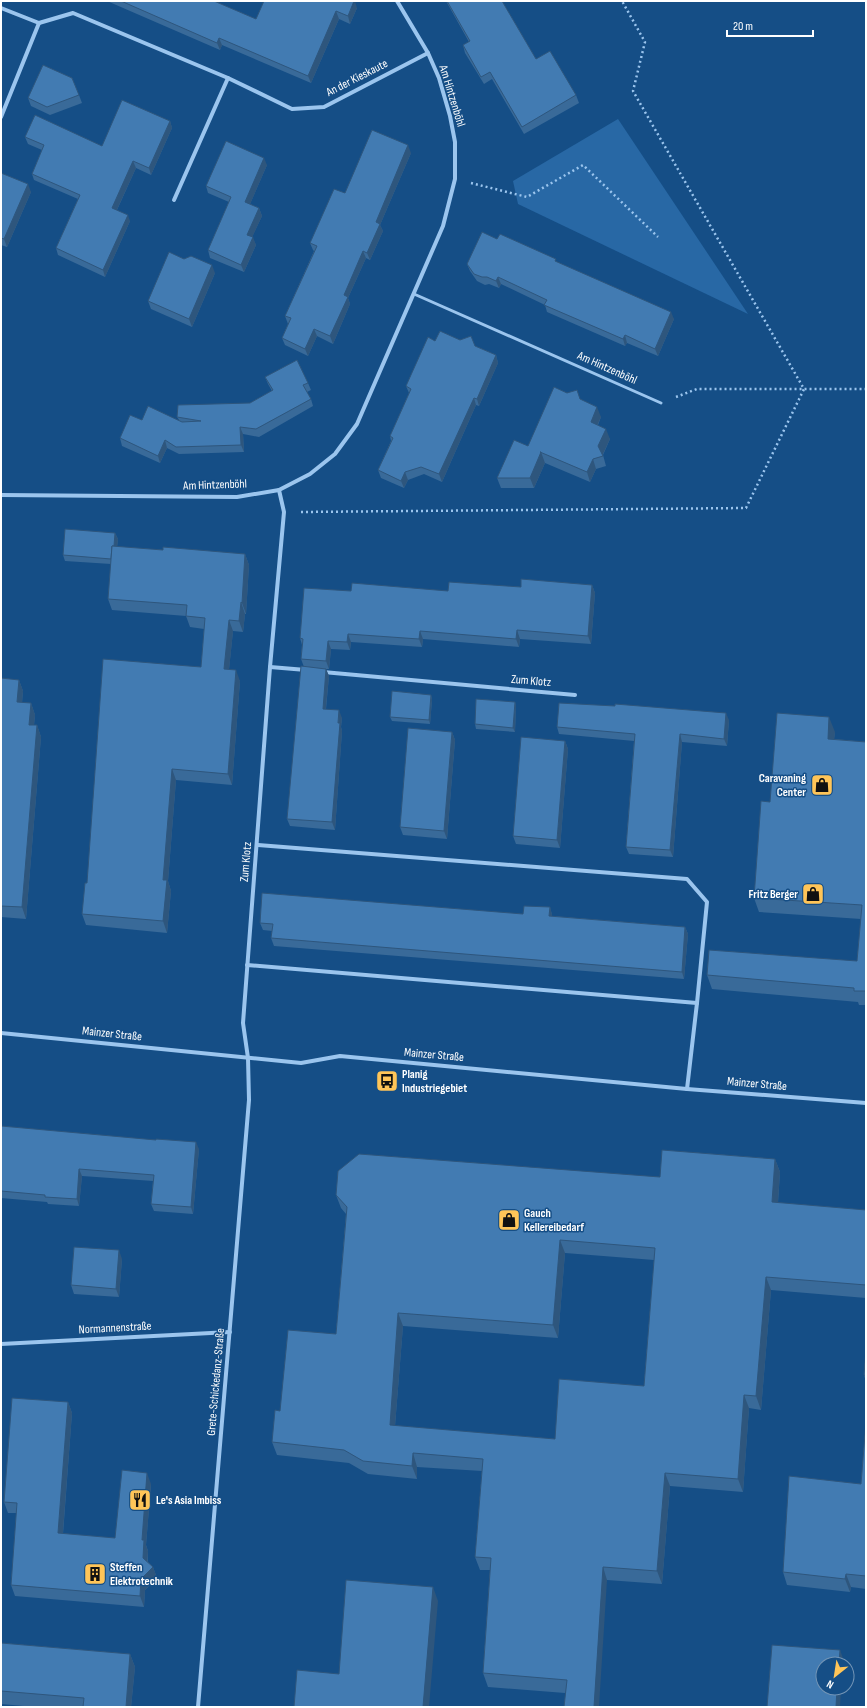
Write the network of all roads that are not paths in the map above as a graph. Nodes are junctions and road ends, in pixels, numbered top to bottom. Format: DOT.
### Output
graph roads {
  1 [pos="397,1"];
  2 [pos="1,8"];
  3 [pos="39,23"];
  4 [pos="428,53"];
  5 [pos="228,78"];
  6 [pos="1,117"];
  7 [pos="174,200"];
  8 [pos="414,294"];
  9 [pos="660,403"];
  10 [pos="279,490"];
  11 [pos="1,495"];
  12 [pos="270,667"];
  13 [pos="309,670"];
  14 [pos="317,671"];
  15 [pos="575,695"];
  16 [pos="258,845"];
  17 [pos="702,950"];
  18 [pos="710,950"];
  19 [pos="247,965"];
  20 [pos="697,1003"];
  21 [pos="1,1033"];
  22 [pos="248,1058"];
  23 [pos="686,1089"];
  24 [pos="866,1103"];
  25 [pos="230,1332"];
  26 [pos="1,1344"];
  27 [pos="198,1707"];
  1 -- 4 [label="street, Am Hintzenböhl"];
  2 -- 3 [label="street"];
  3 -- 5 [label="street, An der Kieskaute"];
  3 -- 6 [label="street"];
  4 -- 5 [label="street, An der Kieskaute"];
  4 -- 8 [label="street, Am Hintzenböhl"];
  5 -- 7 [label="street"];
  8 -- 9 [label="lane, Am Hintzenböhl"];
  8 -- 10 [label="street, Am Hintzenböhl"];
  10 -- 11 [label="street, Am Hintzenböhl"];
  10 -- 12 [label="street, Zum Klotz"];
  12 -- 13 [label="street"];
  12 -- 16 [label="street, Zum Klotz"];
  14 -- 15 [label="street, Zum Klotz"];
  16 -- 17 [label="street"];
  16 -- 19 [label="street, Zum Klotz"];
  17 -- 18 [label="lane"];
  17 -- 20 [label="street"];
  19 -- 20 [label="street"];
  19 -- 22 [label="street, Zum Klotz"];
  20 -- 23 [label="street"];
  21 -- 22 [label="street, Mainzer Straße"];
  22 -- 23 [label="street, Mainzer Straße"];
  22 -- 25 [label="street, Grete-Schickedanz-Straße"];
  23 -- 24 [label="street, Mainzer Straße"];
  25 -- 26 [label="street, Normannenstraße"];
  25 -- 27 [label="street, Grete-Schickedanz-Straße"];
}
